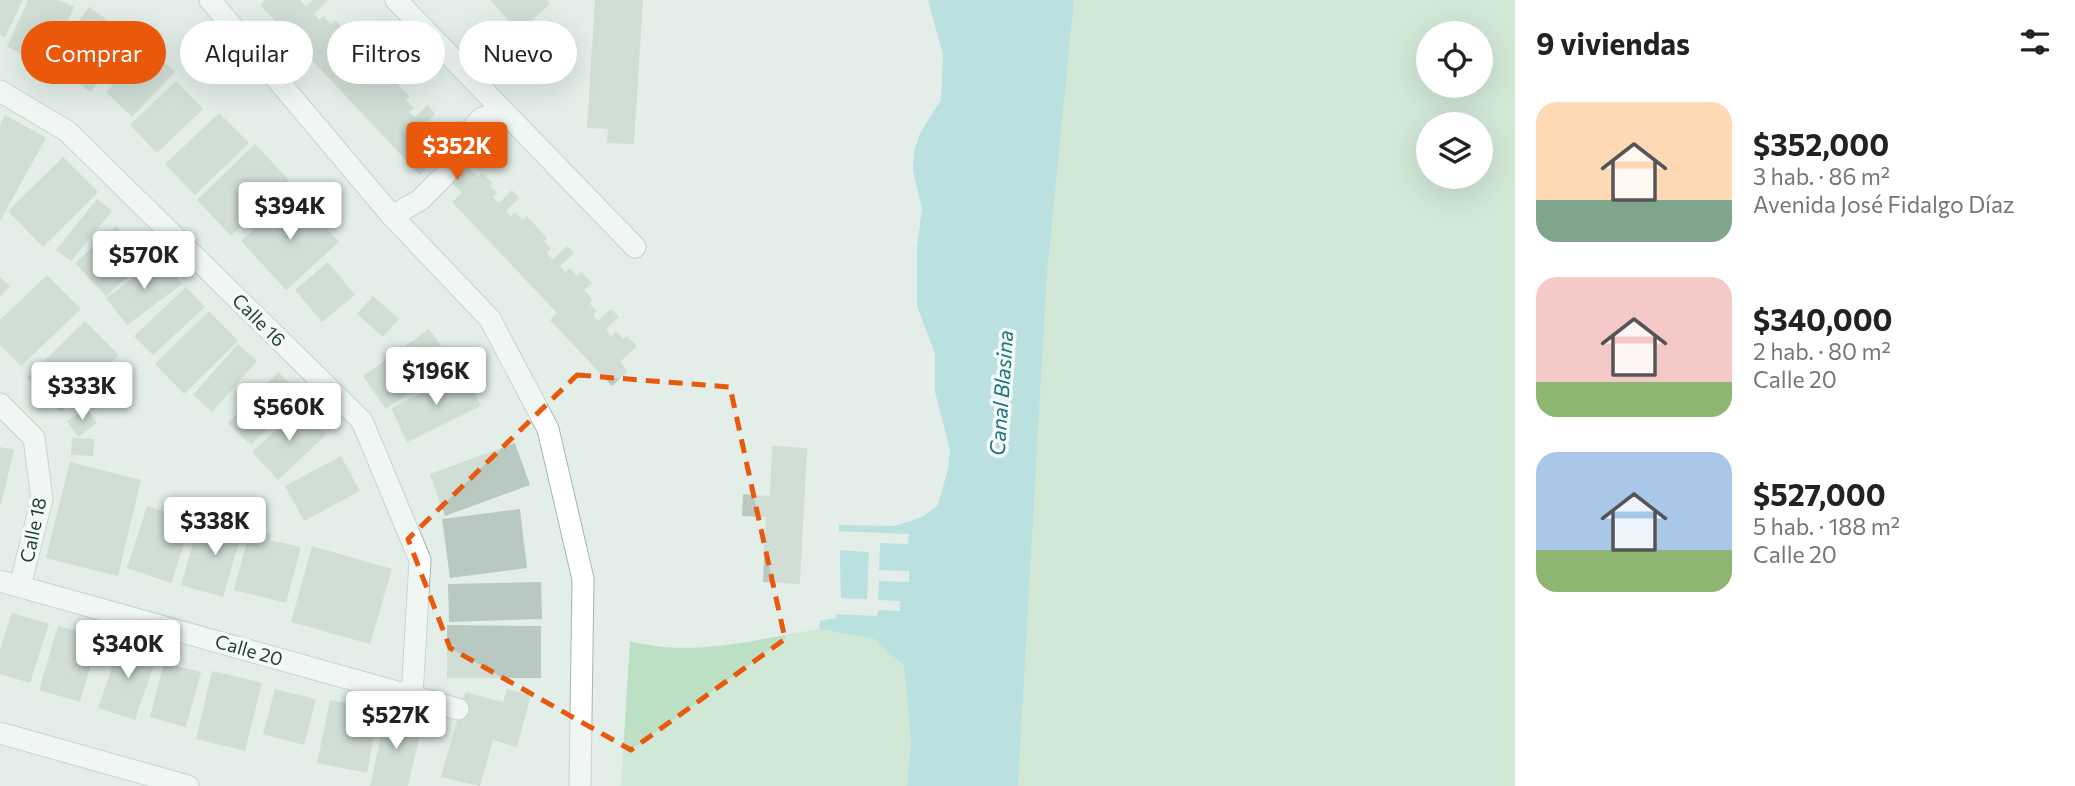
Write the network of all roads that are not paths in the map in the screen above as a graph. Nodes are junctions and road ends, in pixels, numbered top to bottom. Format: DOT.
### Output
graph roads {
  1 [pos="210,0"];
  2 [pos="396,0"];
  3 [pos="0,91"];
  4 [pos="503,110"];
  5 [pos="456,155"];
  6 [pos="441,170"];
  7 [pos="392,216"];
  8 [pos="635,247"];
  9 [pos="0,404"];
  10 [pos="10,584"];
  11 [pos="412,696"];
  12 [pos="458,709"];
  13 [pos="0,733"];
  14 [pos="177,784"];
  15 [pos="579,786"];
  1 -- 7 [label="street"];
  2 -- 4 [label="street"];
  3 -- 11 [label="street, Calle 16"];
  4 -- 5 [label="street"];
  4 -- 8 [label="street"];
  6 -- 7 [label="street"];
  7 -- 15 [label="street"];
  9 -- 10 [label="street, Calle 18"];
  10 -- 11 [label="street, Calle 20"];
  11 -- 12 [label="street, Calle 20"];
  13 -- 14 [label="street"];
}
